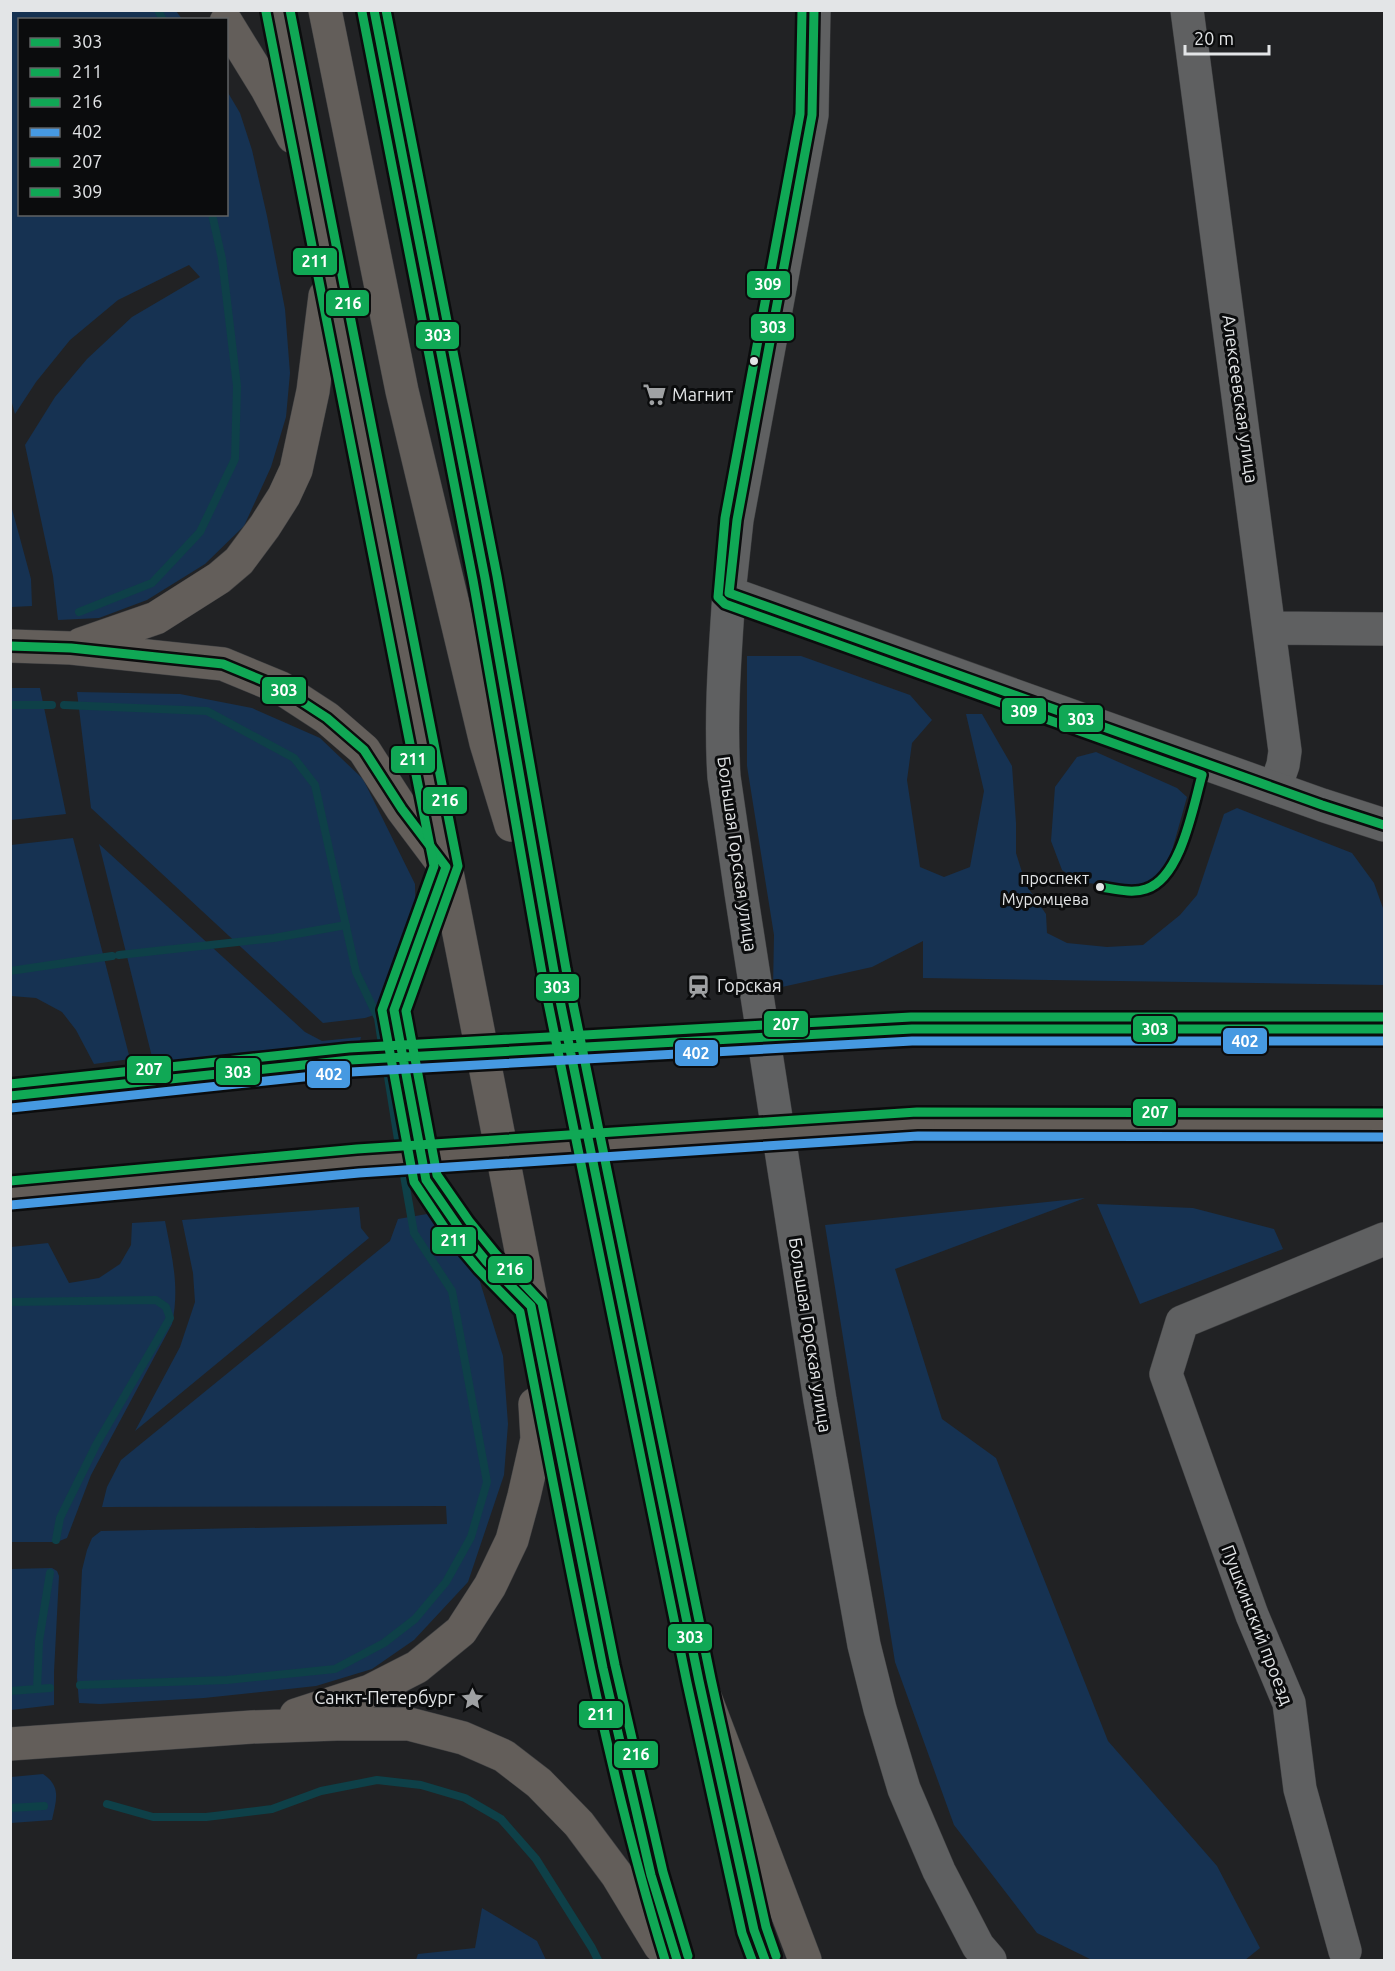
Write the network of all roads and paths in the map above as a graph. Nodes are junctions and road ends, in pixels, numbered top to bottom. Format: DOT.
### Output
graph roads {
  1 [pos="278,10"];
  2 [pos="325,10"];
  3 [pos="374,10"];
  4 [pos="814,10"];
  5 [pos="1187,10"];
  6 [pos="228,24"];
  7 [pos="309,168"];
  8 [pos="329,268"];
  9 [pos="729,593"];
  10 [pos="1270,628"];
  11 [pos="1384,628"];
  12 [pos="10,646"];
  13 [pos="70,648"];
  14 [pos="1275,788"];
  15 [pos="1384,825"];
  16 [pos="446,867"];
  17 [pos="554,971"];
  18 [pos="1384,1029"];
  19 [pos="10,1096"];
  20 [pos="1384,1125"];
  21 [pos="23,1192"];
  22 [pos="1384,1239"];
  23 [pos="531,1306"];
  24 [pos="699,1681"];
  25 [pos="252,1727"];
  26 [pos="10,1744"];
  27 [pos="1345,1951"];
  28 [pos="984,1956"];
  29 [pos="669,1960"];
  30 [pos="677,1960"];
  31 [pos="765,1960"];
  32 [pos="805,1960"];
  1 -- 7 [label="highway"];
  2 -- 17 [label="highway"];
  3 -- 17 [label="highway"];
  4 -- 9 [label="street, Большая Горская улица"];
  5 -- 10 [label="street, Алексеевская улица"];
  6 -- 7 [label="highway"];
  7 -- 8 [label="highway"];
  8 -- 13 [label="highway"];
  8 -- 16 [label="highway"];
  9 -- 14 [label="street"];
  9 -- 28 [label="street, Большая Горская улица"];
  10 -- 11 [label="street"];
  10 -- 14 [label="street, Алексеевская улица"];
  12 -- 13 [label="highway"];
  13 -- 16 [label="highway"];
  14 -- 15 [label="street"];
  16 -- 23 [label="highway"];
  17 -- 24 [label="highway"];
  18 -- 19 [label="highway, bridge"];
  20 -- 21 [label="highway, bridge"];
  22 -- 27 [label="street, Пушкинский проезд"];
  23 -- 25 [label="highway"];
  23 -- 30 [label="highway"];
  24 -- 31 [label="main road"];
  24 -- 32 [label="highway"];
  25 -- 26 [label="highway"];
  25 -- 29 [label="highway"];
}
